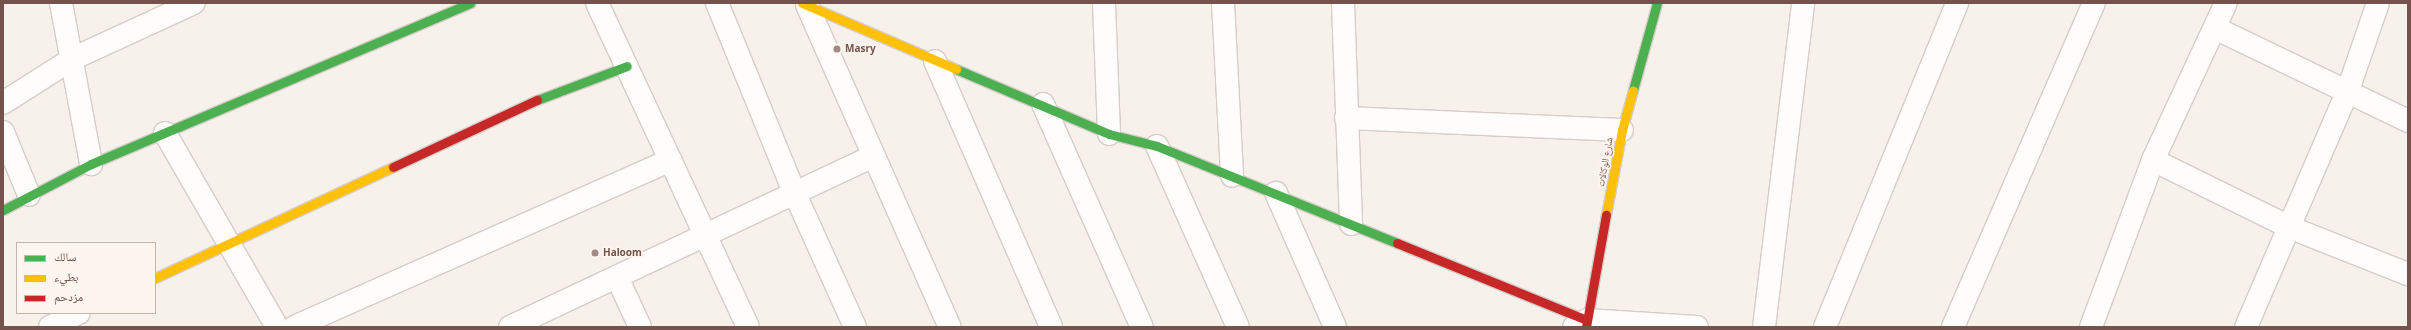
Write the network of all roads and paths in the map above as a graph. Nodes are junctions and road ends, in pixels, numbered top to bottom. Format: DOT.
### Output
graph roads {
  1 [pos="61,3"];
  2 [pos="194,3"];
  3 [pos="470,3"];
  4 [pos="597,3"];
  5 [pos="717,3"];
  6 [pos="1104,3"];
  7 [pos="1223,3"];
  8 [pos="1343,3"];
  9 [pos="1657,3"];
  10 [pos="1803,3"];
  11 [pos="1957,3"];
  12 [pos="2094,3"];
  13 [pos="2226,3"];
  14 [pos="2378,3"];
  15 [pos="804,4"];
  16 [pos="2215,28"];
  17 [pos="72,59"];
  18 [pos="936,61"];
  19 [pos="627,66"];
  20 [pos="2347,93"];
  21 [pos="3,103"];
  22 [pos="1043,104"];
  23 [pos="1346,118"];
  24 [pos="2408,121"];
  25 [pos="1622,130"];
  26 [pos="3,132"];
  27 [pos="164,133"];
  28 [pos="1109,134"];
  29 [pos="1157,146"];
  30 [pos="874,156"];
  31 [pos="671,160"];
  32 [pos="2153,160"];
  33 [pos="91,164"];
  34 [pos="1232,176"];
  35 [pos="1276,193"];
  36 [pos="795,194"];
  37 [pos="29,195"];
  38 [pos="3,210"];
  39 [pos="1351,224"];
  40 [pos="2289,227"];
  41 [pos="706,235"];
  42 [pos="228,246"];
  43 [pos="2408,274"];
  44 [pos="618,277"];
  45 [pos="156,278"];
  46 [pos="77,314"];
  47 [pos="1582,325"];
  48 [pos="50,327"];
  49 [pos="278,327"];
  50 [pos="294,327"];
  51 [pos="510,327"];
  52 [pos="640,327"];
  53 [pos="748,327"];
  54 [pos="856,327"];
  55 [pos="950,327"];
  56 [pos="1051,327"];
  57 [pos="1142,327"];
  58 [pos="1238,327"];
  59 [pos="1335,327"];
  60 [pos="1697,327"];
  61 [pos="1764,327"];
  62 [pos="1824,327"];
  63 [pos="1953,327"];
  64 [pos="2091,327"];
  65 [pos="2246,327"];
  1 -- 17 [label="street"];
  2 -- 17 [label="street"];
  3 -- 27 [label="street"];
  4 -- 19 [label="street"];
  5 -- 36 [label="street"];
  6 -- 28 [label="street"];
  7 -- 34 [label="street"];
  8 -- 23 [label="street"];
  9 -- 25 [label="street, شارع الوكالات"];
  10 -- 61 [label="street"];
  11 -- 62 [label="street"];
  12 -- 63 [label="street"];
  13 -- 16 [label="street"];
  14 -- 20 [label="street"];
  15 -- 18 [label="street"];
  15 -- 30 [label="street"];
  16 -- 20 [label="street"];
  16 -- 32 [label="street"];
  17 -- 21 [label="street"];
  17 -- 33 [label="street"];
  18 -- 22 [label="street"];
  18 -- 56 [label="street"];
  19 -- 31 [label="street"];
  19 -- 42 [label="street"];
  20 -- 24 [label="street"];
  20 -- 40 [label="street"];
  22 -- 28 [label="street"];
  22 -- 57 [label="street"];
  23 -- 25 [label="street"];
  23 -- 39 [label="street"];
  25 -- 47 [label="street, شارع الوكالات"];
  26 -- 37 [label="street"];
  27 -- 33 [label="street"];
  27 -- 42 [label="street"];
  28 -- 29 [label="street"];
  29 -- 34 [label="street"];
  29 -- 58 [label="street"];
  30 -- 36 [label="street"];
  30 -- 55 [label="street"];
  31 -- 41 [label="street"];
  31 -- 50 [label="street"];
  32 -- 40 [label="street"];
  32 -- 64 [label="street"];
  33 -- 37 [label="street"];
  34 -- 35 [label="street"];
  35 -- 39 [label="street"];
  35 -- 59 [label="street"];
  36 -- 41 [label="street"];
  36 -- 54 [label="street"];
  37 -- 38 [label="street"];
  39 -- 47 [label="street"];
  40 -- 43 [label="street"];
  40 -- 65 [label="street"];
  41 -- 44 [label="street"];
  41 -- 53 [label="street"];
  42 -- 45 [label="street"];
  42 -- 49 [label="street"];
  44 -- 51 [label="street"];
  44 -- 52 [label="street"];
  46 -- 48 [label="street"];
  47 -- 60 [label="street"];
}
